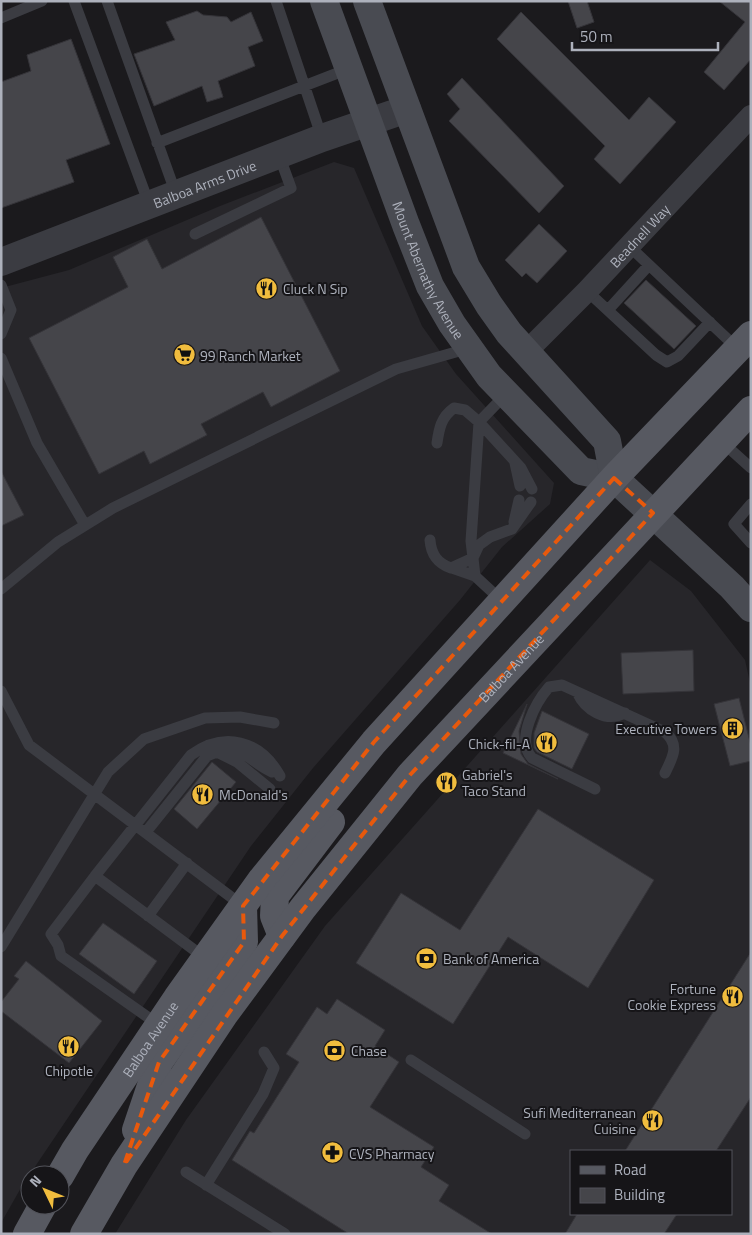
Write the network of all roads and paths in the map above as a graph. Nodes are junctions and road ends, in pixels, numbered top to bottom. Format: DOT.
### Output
graph roads {
  1 [pos="42,1"];
  2 [pos="74,1"];
  3 [pos="107,1"];
  4 [pos="276,1"];
  5 [pos="324,1"];
  6 [pos="367,1"];
  7 [pos="1,18"];
  8 [pos="348,69"];
  9 [pos="306,85"];
  10 [pos="407,109"];
  11 [pos="751,116"];
  12 [pos="368,122"];
  13 [pos="322,138"];
  14 [pos="157,143"];
  15 [pos="279,155"];
  16 [pos="176,194"];
  17 [pos="149,204"];
  18 [pos="195,234"];
  19 [pos="629,246"];
  20 [pos="1,262"];
  21 [pos="649,265"];
  22 [pos="1,285"];
  23 [pos="587,291"];
  24 [pos="608,310"];
  25 [pos="710,322"];
  26 [pos="1,334"];
  27 [pos="744,342"];
  28 [pos="470,348"];
  29 [pos="525,353"];
  30 [pos="1,358"];
  31 [pos="506,394"];
  32 [pos="751,410"];
  33 [pos="479,422"];
  34 [pos="721,441"];
  35 [pos="437,443"];
  36 [pos="514,459"];
  37 [pos="751,468"];
  38 [pos="614,478"];
  39 [pos="520,486"];
  40 [pos="532,489"];
  41 [pos="525,501"];
  42 [pos="751,504"];
  43 [pos="652,513"];
  44 [pos="85,525"];
  45 [pos="430,540"];
  46 [pos="751,543"];
  47 [pos="473,558"];
  48 [pos="450,568"];
  49 [pos="475,576"];
  50 [pos="1,589"];
  51 [pos="503,602"];
  52 [pos="749,602"];
  53 [pos="1,691"];
  54 [pos="274,723"];
  55 [pos="217,752"];
  56 [pos="665,773"];
  57 [pos="339,785"];
  58 [pos="270,789"];
  59 [pos="595,789"];
  60 [pos="94,793"];
  61 [pos="136,824"];
  62 [pos="146,832"];
  63 [pos="187,863"];
  64 [pos="95,876"];
  65 [pos="243,906"];
  66 [pos="148,916"];
  67 [pos="282,936"];
  68 [pos="1,947"];
  69 [pos="205,958"];
  70 [pos="159,1025"];
  71 [pos="264,1052"];
  72 [pos="411,1060"];
  73 [pos="525,1134"];
  74 [pos="66,1165"];
  75 [pos="124,1165"];
  76 [pos="186,1172"];
  77 [pos="206,1185"];
  78 [pos="37,1215"];
  79 [pos="27,1234"];
  80 [pos="84,1234"];
  81 [pos="285,1234"];
  1 -- 7 [label="lane"];
  2 -- 17 [label="lane"];
  3 -- 14 [label="lane"];
  4 -- 9 [label="lane"];
  5 -- 8 [label="main road, Mount Abernathy Avenue"];
  6 -- 10 [label="main road"];
  8 -- 9 [label="lane"];
  8 -- 12 [label="main road, Mount Abernathy Avenue"];
  9 -- 13 [label="lane"];
  9 -- 14 [label="lane"];
  10 -- 12 [label="street, Balboa Arms Drive"];
  10 -- 29 [label="main road"];
  11 -- 19 [label="street, Beadnell Way"];
  12 -- 13 [label="street, Balboa Arms Drive"];
  12 -- 28 [label="main road, Mount Abernathy Avenue"];
  13 -- 15 [label="street, Balboa Arms Drive"];
  14 -- 16 [label="lane"];
  15 -- 16 [label="street, Balboa Arms Drive"];
  15 -- 18 [label="lane"];
  16 -- 17 [label="street, Balboa Arms Drive"];
  17 -- 20 [label="street, Balboa Arms Drive"];
  19 -- 21 [label="lane"];
  19 -- 23 [label="street, Beadnell Way"];
  21 -- 24 [label="lane"];
  21 -- 25 [label="lane"];
  22 -- 26 [label="lane"];
  23 -- 24 [label="lane"];
  23 -- 29 [label="street, Beadnell Way"];
  24 -- 25 [label="lane"];
  25 -- 27 [label="lane"];
  27 -- 38 [label="main road, Balboa Avenue"];
  28 -- 31 [label="main road, Mount Abernathy Avenue"];
  28 -- 44 [label="lane"];
  29 -- 38 [label="main road"];
  30 -- 44 [label="lane"];
  31 -- 33 [label="lane"];
  31 -- 38 [label="main road, Mount Abernathy Avenue"];
  32 -- 34 [label="main road, Balboa Avenue"];
  33 -- 35 [label="lane"];
  33 -- 36 [label="lane"];
  33 -- 47 [label="lane"];
  34 -- 37 [label="lane"];
  34 -- 43 [label="main road, Balboa Avenue"];
  36 -- 39 [label="lane"];
  36 -- 40 [label="lane"];
  38 -- 43 [label="main road"];
  38 -- 51 [label="main road, Balboa Avenue"];
  41 -- 47 [label="lane"];
  42 -- 46 [label="lane"];
  43 -- 52 [label="main road"];
  43 -- 67 [label="main road, Balboa Avenue"];
  44 -- 50 [label="lane"];
  45 -- 48 [label="lane"];
  47 -- 48 [label="lane"];
  47 -- 49 [label="lane"];
  48 -- 49 [label="lane"];
  49 -- 51 [label="lane"];
  51 -- 57 [label="main road, Balboa Avenue"];
  53 -- 60 [label="lane"];
  54 -- 60 [label="lane"];
  55 -- 58 [label="lane"];
  55 -- 61 [label="lane"];
  55 -- 62 [label="lane"];
  56 -- 59 [label="lane"];
  57 -- 65 [label="main road, Balboa Avenue"];
  57 -- 67 [label="main road"];
  60 -- 61 [label="lane"];
  60 -- 68 [label="lane"];
  61 -- 62 [label="lane"];
  61 -- 64 [label="lane"];
  62 -- 63 [label="lane"];
  63 -- 65 [label="lane"];
  63 -- 66 [label="lane"];
  64 -- 66 [label="lane"];
  64 -- 70 [label="lane"];
  65 -- 69 [label="main road, Balboa Avenue"];
  65 -- 75 [label="main road, Balboa Avenue"];
  66 -- 69 [label="lane"];
  67 -- 75 [label="main road, Balboa Avenue"];
  69 -- 70 [label="main road, Balboa Avenue"];
  70 -- 74 [label="main road, Balboa Avenue"];
  71 -- 77 [label="lane"];
  72 -- 73 [label="lane"];
  75 -- 80 [label="main road, Balboa Avenue"];
  76 -- 77 [label="lane"];
  77 -- 81 [label="lane"];
  78 -- 79 [label="main road"];
}
